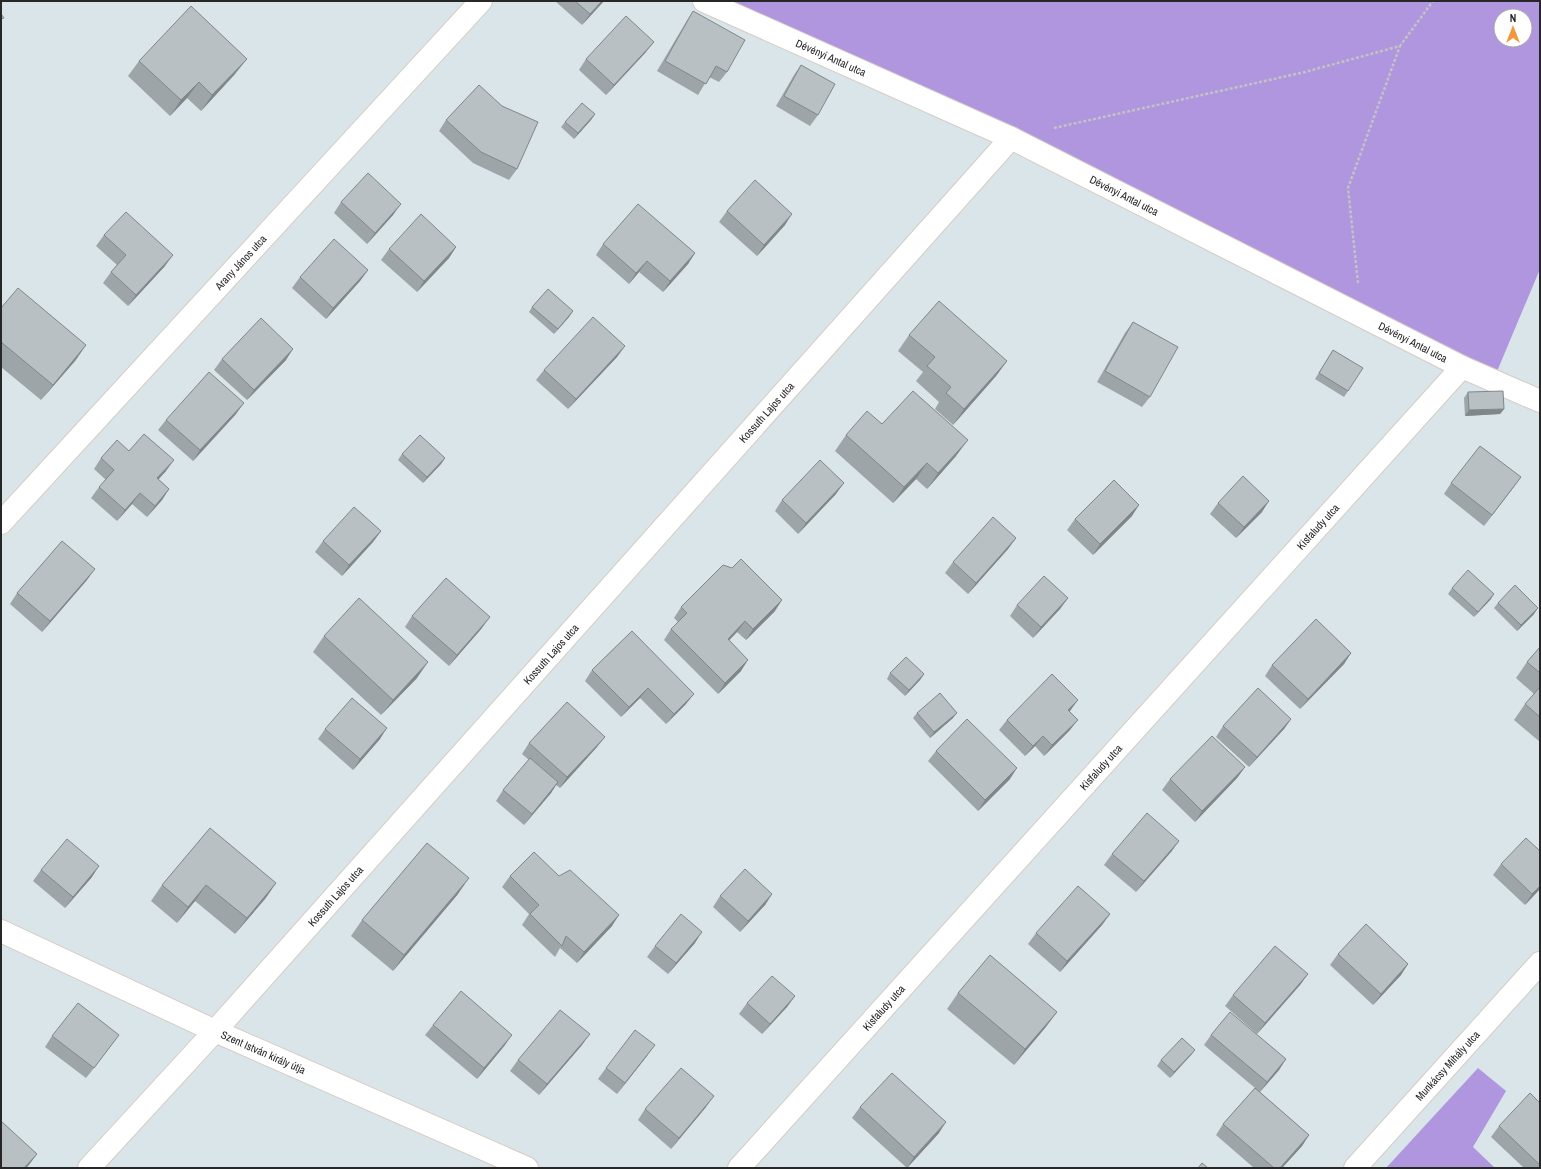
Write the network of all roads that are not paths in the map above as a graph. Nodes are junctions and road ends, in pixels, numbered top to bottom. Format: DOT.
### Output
graph roads {
  1 [pos="481,1"];
  2 [pos="704,1"];
  3 [pos="1011,138"];
  4 [pos="1462,367"];
  5 [pos="1540,401"];
  6 [pos="1,523"];
  7 [pos="1,931"];
  8 [pos="1540,963"];
  9 [pos="215,1031"];
  10 [pos="89,1168"];
  11 [pos="527,1168"];
  12 [pos="739,1168"];
  13 [pos="1355,1168"];
  1 -- 6 [label="street, Arany János utca"];
  2 -- 3 [label="street, Dévényi Antal utca"];
  3 -- 4 [label="street, Dévényi Antal utca"];
  3 -- 9 [label="street, Kossuth Lajos utca"];
  4 -- 5 [label="street, Dévényi Antal utca"];
  4 -- 12 [label="street, Kisfaludy utca"];
  7 -- 9 [label="street, Szent István király útja"];
  8 -- 13 [label="street, Munkácsy Mihály utca"];
  9 -- 10 [label="street, Kossuth Lajos utca"];
  9 -- 11 [label="street, Szent István király útja"];
}
